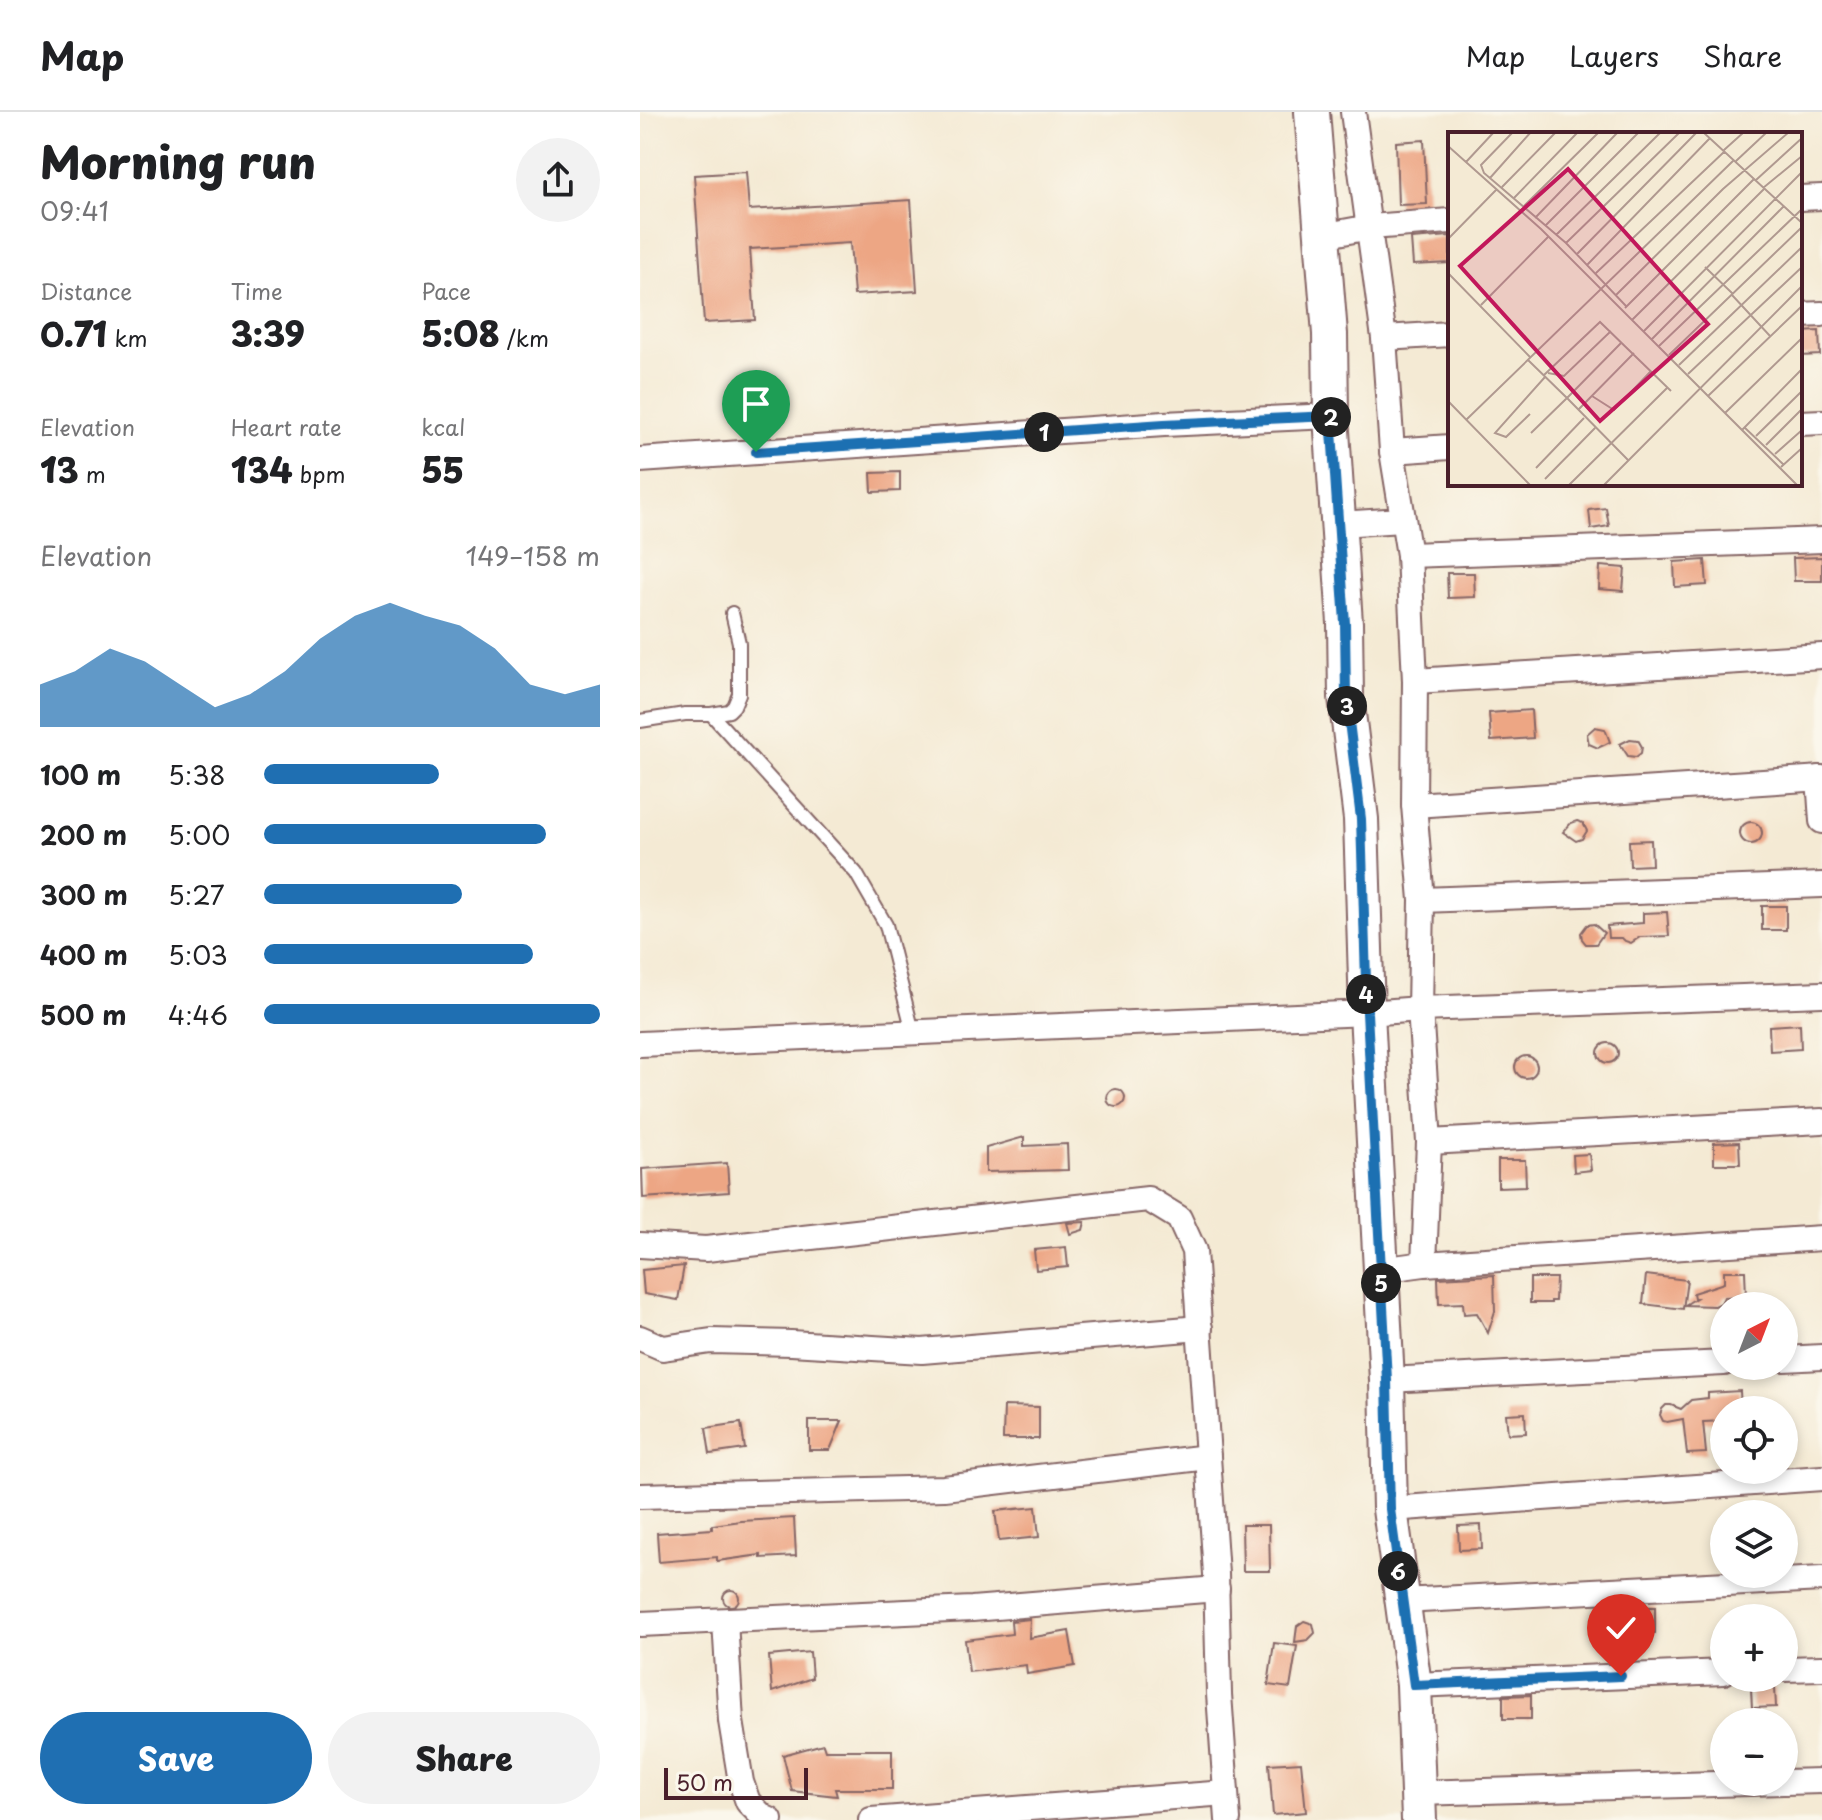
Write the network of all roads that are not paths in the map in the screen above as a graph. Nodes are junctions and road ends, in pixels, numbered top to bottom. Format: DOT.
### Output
graph roads {
  1 [pos="1312,112"];
  2 [pos="1353,112"];
  3 [pos="1822,197"];
  4 [pos="1802,198"];
  5 [pos="1448,221"];
  6 [pos="1370,227"];
  7 [pos="1322,236"];
  8 [pos="1822,314"];
  9 [pos="1802,315"];
  10 [pos="1448,334"];
  11 [pos="1384,338"];
  12 [pos="1331,416"];
  13 [pos="1822,422"];
  14 [pos="1802,423"];
  15 [pos="1448,447"];
  16 [pos="1392,451"];
  17 [pos="640,460"];
  18 [pos="1402,520"];
  19 [pos="1339,524"];
  20 [pos="1822,540"];
  21 [pos="1409,555"];
  22 [pos="732,613"];
  23 [pos="1822,656"];
  24 [pos="1415,681"];
  25 [pos="711,714"];
  26 [pos="640,721"];
  27 [pos="1820,778"];
  28 [pos="1414,805"];
  29 [pos="1822,821"];
  30 [pos="1822,885"];
  31 [pos="1422,900"];
  32 [pos="1822,994"];
  33 [pos="1420,1009"];
  34 [pos="1367,1013"];
  35 [pos="913,1032"];
  36 [pos="640,1044"];
  37 [pos="1822,1121"];
  38 [pos="1429,1142"];
  39 [pos="1822,1238"];
  40 [pos="640,1245"];
  41 [pos="1424,1264"];
  42 [pos="1380,1270"];
  43 [pos="1200,1328"];
  44 [pos="640,1338"];
  45 [pos="1822,1357"];
  46 [pos="1798,1358"];
  47 [pos="1710,1364"];
  48 [pos="1387,1380"];
  49 [pos="1208,1457"];
  50 [pos="1822,1478"];
  51 [pos="640,1496"];
  52 [pos="1390,1509"];
  53 [pos="1822,1579"];
  54 [pos="1217,1589"];
  55 [pos="1402,1601"];
  56 [pos="725,1621"];
  57 [pos="640,1624"];
  58 [pos="1822,1668"];
  59 [pos="1798,1669"];
  60 [pos="1710,1673"];
  61 [pos="1414,1685"];
  62 [pos="1822,1781"];
  63 [pos="1798,1782"];
  64 [pos="1710,1787"];
  65 [pos="1226,1793"];
  66 [pos="1419,1807"];
  67 [pos="770,1820"];
  68 [pos="871,1820"];
  69 [pos="1228,1820"];
  1 -- 7 [label="street"];
  2 -- 6 [label="street"];
  3 -- 4 [label="street"];
  5 -- 6 [label="street"];
  6 -- 7 [label="street"];
  6 -- 11 [label="street"];
  7 -- 12 [label="street"];
  8 -- 9 [label="street"];
  10 -- 11 [label="street"];
  11 -- 16 [label="street"];
  12 -- 17 [label="street"];
  12 -- 19 [label="street"];
  13 -- 14 [label="street"];
  15 -- 16 [label="street"];
  16 -- 18 [label="street"];
  18 -- 19 [label="street"];
  18 -- 21 [label="street"];
  19 -- 34 [label="street"];
  20 -- 21 [label="street"];
  21 -- 24 [label="street"];
  22 -- 25 [label="lane"];
  23 -- 24 [label="street"];
  24 -- 28 [label="street"];
  25 -- 26 [label="lane"];
  25 -- 35 [label="lane"];
  27 -- 28 [label="street"];
  27 -- 29 [label="street"];
  28 -- 31 [label="street"];
  30 -- 31 [label="street"];
  31 -- 33 [label="street"];
  32 -- 33 [label="street"];
  33 -- 34 [label="street"];
  33 -- 38 [label="street"];
  34 -- 35 [label="street"];
  34 -- 42 [label="street"];
  35 -- 36 [label="street"];
  37 -- 38 [label="street"];
  38 -- 41 [label="street"];
  39 -- 41 [label="street"];
  40 -- 43 [label="street"];
  41 -- 42 [label="street"];
  42 -- 48 [label="street"];
  43 -- 44 [label="street"];
  43 -- 49 [label="street"];
  45 -- 46 [label="street"];
  47 -- 48 [label="street"];
  48 -- 52 [label="street"];
  49 -- 51 [label="street"];
  49 -- 54 [label="street"];
  50 -- 52 [label="street"];
  52 -- 55 [label="street"];
  53 -- 55 [label="street"];
  54 -- 56 [label="street"];
  54 -- 65 [label="street"];
  55 -- 61 [label="street"];
  56 -- 57 [label="street"];
  56 -- 67 [label="street"];
  58 -- 59 [label="street"];
  60 -- 61 [label="street"];
  61 -- 66 [label="street"];
  62 -- 63 [label="street"];
  64 -- 66 [label="street"];
  65 -- 68 [label="street"];
  65 -- 69 [label="street"];
}
